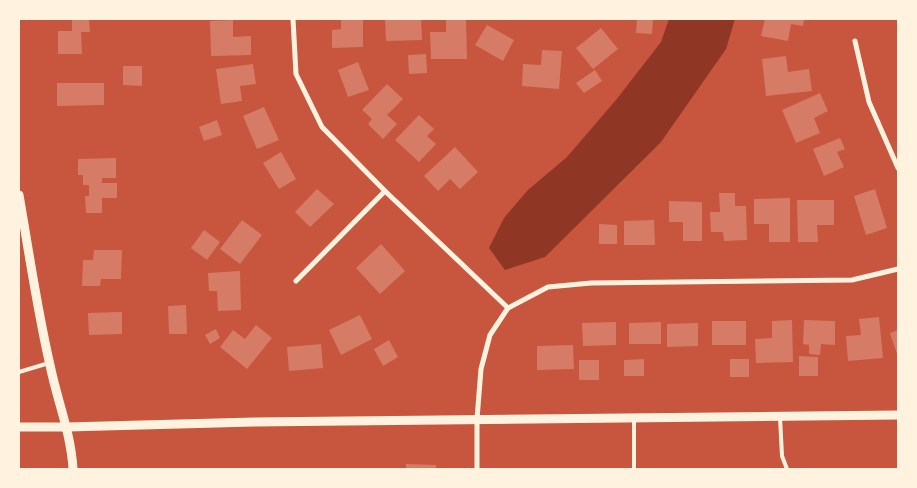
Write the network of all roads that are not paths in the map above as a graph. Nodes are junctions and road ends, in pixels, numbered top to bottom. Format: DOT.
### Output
graph roads {
  1 [pos="293,19"];
  2 [pos="855,41"];
  3 [pos="898,168"];
  4 [pos="385,191"];
  5 [pos="19,195"];
  6 [pos="898,269"];
  7 [pos="296,281"];
  8 [pos="508,308"];
  9 [pos="49,363"];
  10 [pos="19,372"];
  11 [pos="898,415"];
  12 [pos="780,416"];
  13 [pos="634,417"];
  14 [pos="478,419"];
  15 [pos="19,427"];
  16 [pos="67,427"];
  17 [pos="73,469"];
  18 [pos="477,469"];
  19 [pos="634,469"];
  20 [pos="787,469"];
  1 -- 4 [label="street"];
  2 -- 3 [label="street"];
  4 -- 7 [label="street"];
  4 -- 8 [label="street"];
  5 -- 9 [label="street"];
  6 -- 8 [label="street"];
  8 -- 14 [label="street"];
  9 -- 10 [label="lane"];
  9 -- 16 [label="street"];
  11 -- 12 [label="street"];
  12 -- 13 [label="street"];
  12 -- 20 [label="lane"];
  13 -- 14 [label="street"];
  13 -- 19 [label="lane"];
  14 -- 16 [label="street"];
  14 -- 18 [label="street"];
  15 -- 16 [label="street"];
  16 -- 17 [label="street"];
}
